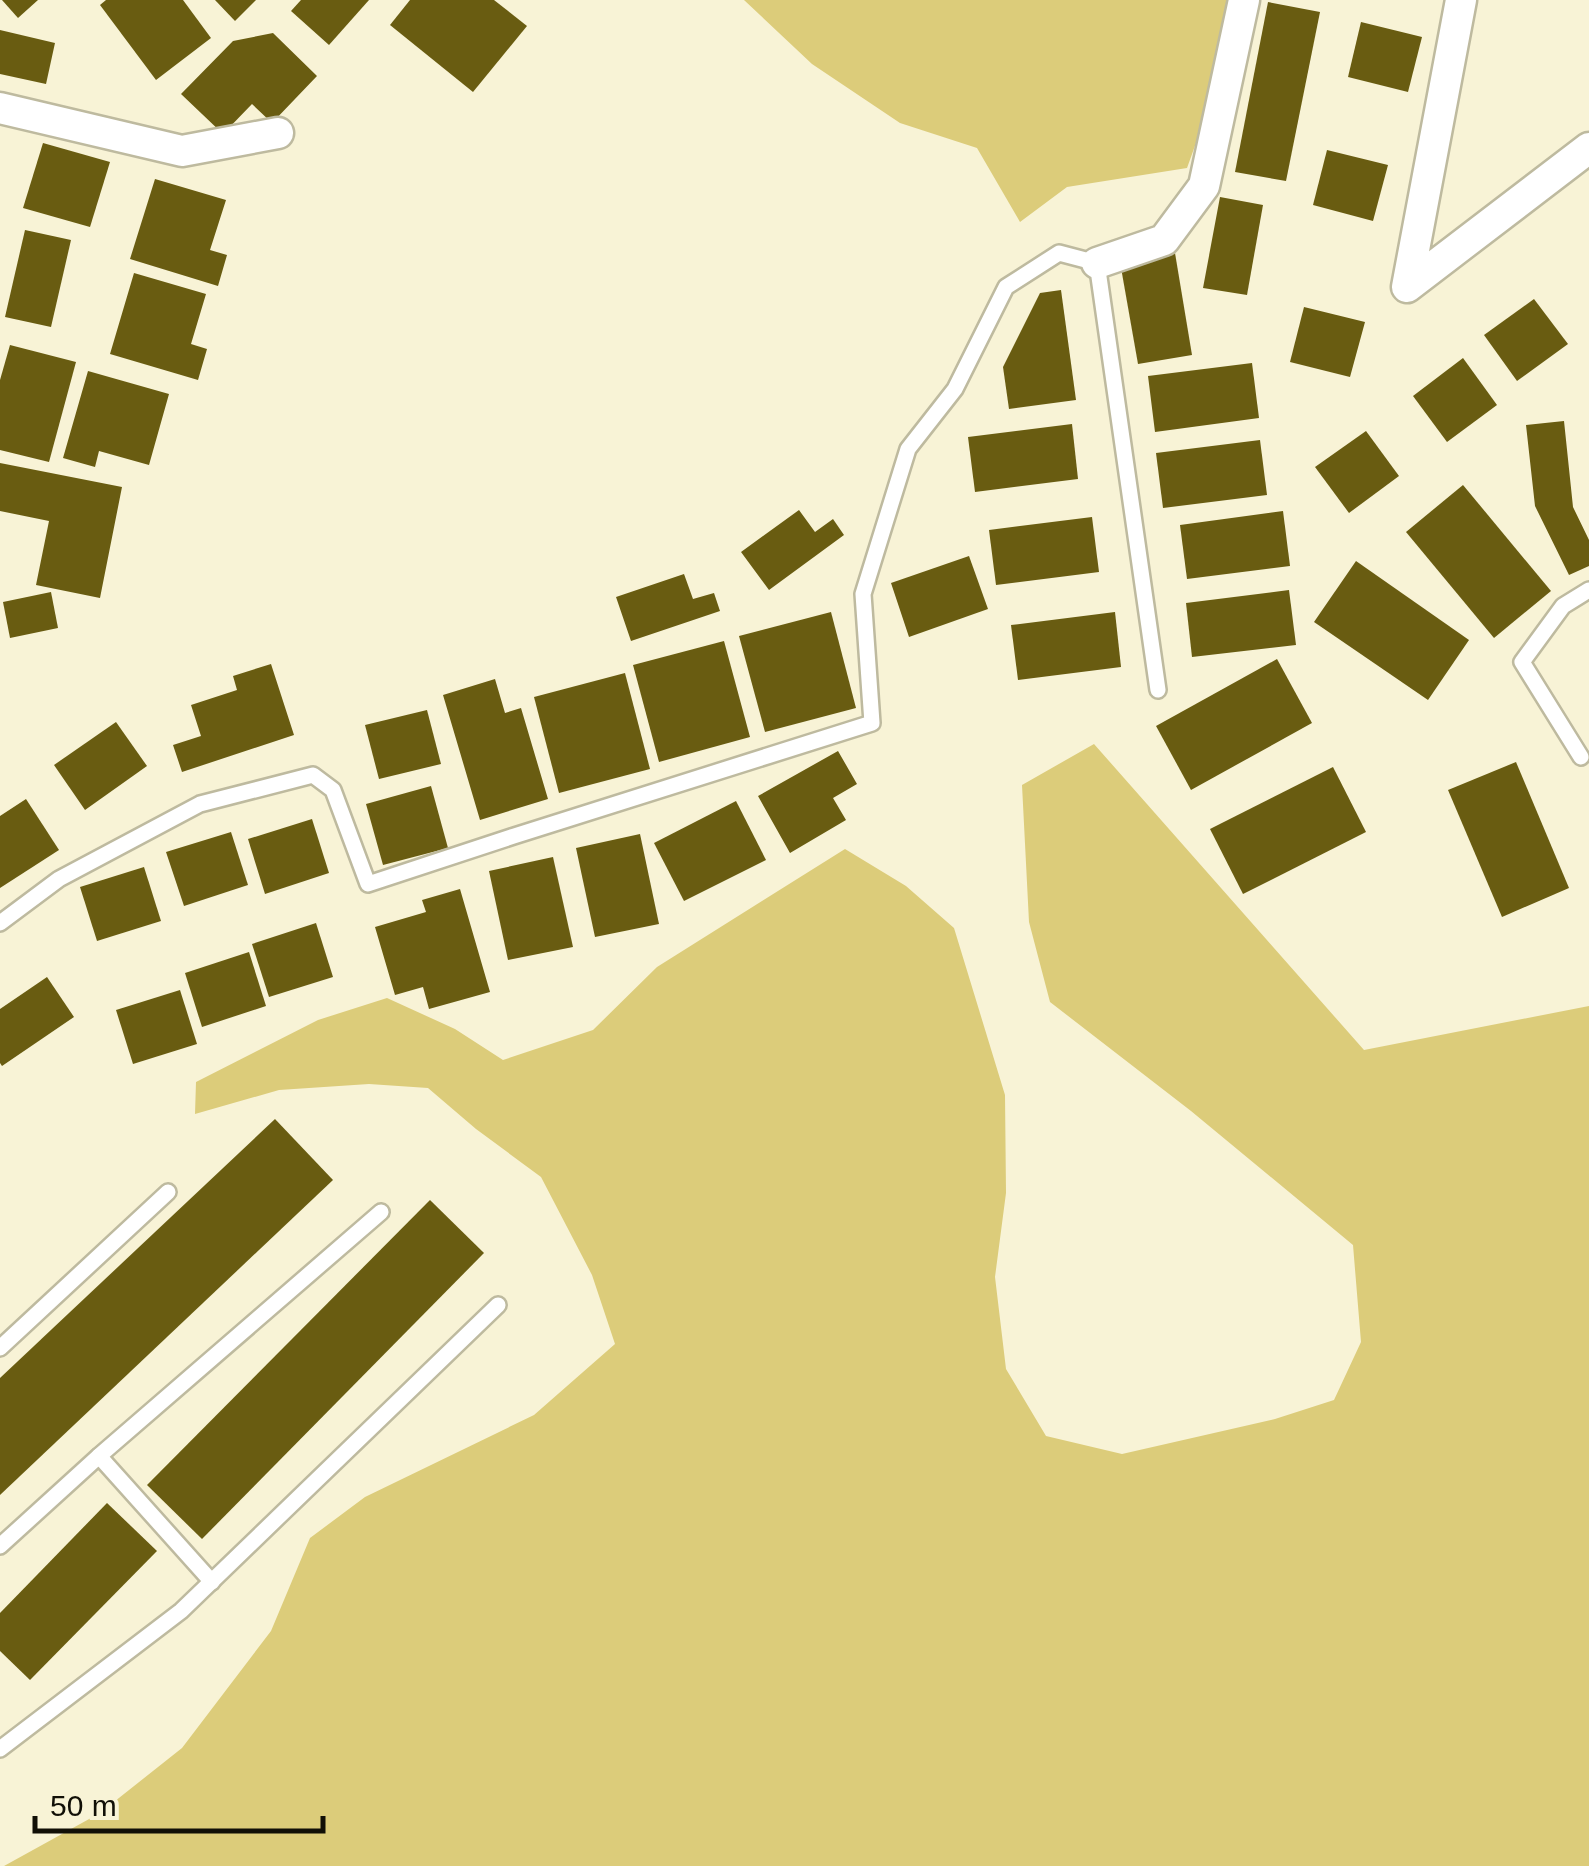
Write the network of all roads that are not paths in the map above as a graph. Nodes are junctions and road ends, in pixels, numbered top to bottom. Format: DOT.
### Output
graph roads {
  1 [pos="1244,0"];
  2 [pos="1461,0"];
  3 [pos="0,108"];
  4 [pos="278,133"];
  5 [pos="1589,148"];
  6 [pos="1097,262"];
  7 [pos="1589,590"];
  8 [pos="1158,690"];
  9 [pos="1581,757"];
  10 [pos="0,923"];
  11 [pos="168,1192"];
  12 [pos="381,1212"];
  13 [pos="498,1305"];
  14 [pos="0,1348"];
  15 [pos="99,1456"];
  16 [pos="0,1546"];
  17 [pos="212,1582"];
  18 [pos="0,1749"];
  1 -- 6 [label="street"];
  2 -- 5 [label="street"];
  3 -- 4 [label="street"];
  6 -- 8 [label="lane"];
  6 -- 10 [label="lane"];
  7 -- 9 [label="lane"];
  11 -- 14 [label="lane"];
  12 -- 15 [label="lane"];
  13 -- 17 [label="lane"];
  15 -- 16 [label="lane"];
  15 -- 17 [label="lane"];
  17 -- 18 [label="lane"];
}
